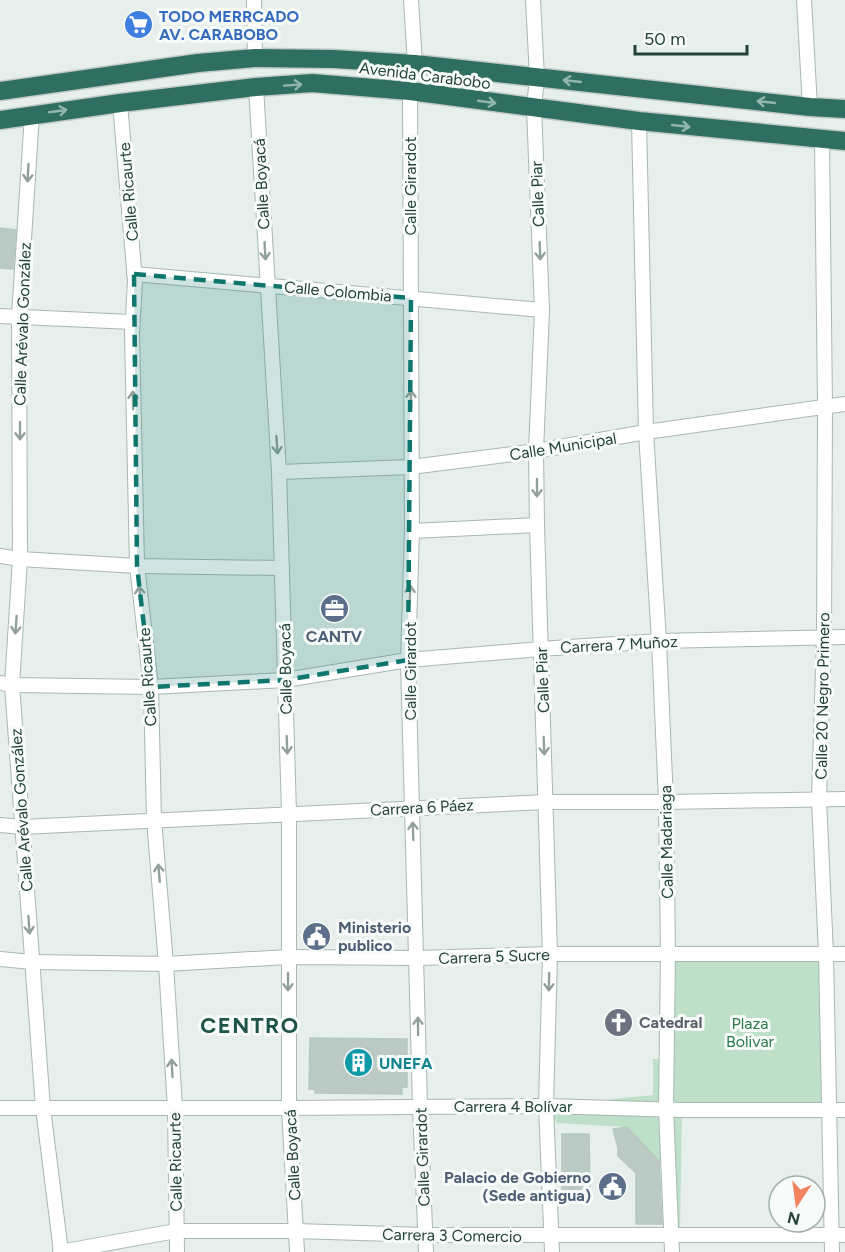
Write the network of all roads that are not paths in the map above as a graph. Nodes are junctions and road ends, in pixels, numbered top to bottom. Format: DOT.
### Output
graph roads {
  1 [pos="254,0"];
  2 [pos="411,0"];
  3 [pos="533,0"];
  4 [pos="804,0"];
  5 [pos="255,58"];
  6 [pos="415,64"];
  7 [pos="537,77"];
  8 [pos="256,87"];
  9 [pos="0,91"];
  10 [pos="410,91"];
  11 [pos="120,103"];
  12 [pos="810,106"];
  13 [pos="534,108"];
  14 [pos="845,109"];
  15 [pos="32,114"];
  16 [pos="0,120"];
  17 [pos="639,122"];
  18 [pos="822,140"];
  19 [pos="845,141"];
  20 [pos="134,274"];
  21 [pos="267,285"];
  22 [pos="411,298"];
  23 [pos="542,310"];
  24 [pos="0,316"];
  25 [pos="19,317"];
  26 [pos="132,322"];
  27 [pos="845,404"];
  28 [pos="825,408"];
  29 [pos="646,432"];
  30 [pos="536,451"];
  31 [pos="411,467"];
  32 [pos="279,472"];
  33 [pos="537,525"];
  34 [pos="412,531"];
  35 [pos="0,556"];
  36 [pos="20,559"];
  37 [pos="137,566"];
  38 [pos="282,568"];
  39 [pos="824,637"];
  40 [pos="845,637"];
  41 [pos="659,641"];
  42 [pos="540,649"];
  43 [pos="408,660"];
  44 [pos="285,680"];
  45 [pos="6,684"];
  46 [pos="151,687"];
  47 [pos="819,799"];
  48 [pos="845,799"];
  49 [pos="546,802"];
  50 [pos="666,802"];
  51 [pos="412,807"];
  52 [pos="289,813"];
  53 [pos="154,820"];
  54 [pos="0,825"];
  55 [pos="22,827"];
  56 [pos="668,953"];
  57 [pos="550,954"];
  58 [pos="826,954"];
  59 [pos="845,954"];
  60 [pos="288,957"];
  61 [pos="417,958"];
  62 [pos="0,959"];
  63 [pos="32,962"];
  64 [pos="166,964"];
  65 [pos="420,1106"];
  66 [pos="546,1106"];
  67 [pos="0,1108"];
  68 [pos="43,1108"];
  69 [pos="175,1108"];
  70 [pos="289,1108"];
  71 [pos="666,1109"];
  72 [pos="829,1110"];
  73 [pos="845,1110"];
  74 [pos="176,1231"];
  75 [pos="296,1231"];
  76 [pos="425,1235"];
  77 [pos="838,1235"];
  78 [pos="552,1236"];
  79 [pos="671,1236"];
  80 [pos="61,1252"];
  81 [pos="177,1252"];
  82 [pos="297,1252"];
  83 [pos="426,1252"];
  84 [pos="552,1252"];
  85 [pos="672,1252"];
  86 [pos="832,1252"];
  1 -- 5 [label="street"];
  2 -- 6 [label="street"];
  3 -- 7 [label="street, Calle Piar"];
  4 -- 12 [label="street"];
  5 -- 6 [label="highway, Avenida Carabobo"];
  5 -- 9 [label="highway, Avenida Carabobo"];
  6 -- 7 [label="highway, Avenida Carabobo"];
  12 -- 7 [label="highway, Avenida Carabobo, one-way"];
  7 -- 13 [label="street, Calle Piar"];
  8 -- 10 [label="highway, Avenida Carabobo, one-way"];
  8 -- 11 [label="highway, Avenida Carabobo"];
  8 -- 21 [label="street, Calle Boyacá, one-way"];
  10 -- 13 [label="highway, Avenida Carabobo, one-way"];
  10 -- 22 [label="street, Calle Girardot"];
  15 -- 11 [label="highway, Avenida Carabobo, one-way"];
  11 -- 20 [label="street, Calle Ricaurte"];
  12 -- 14 [label="highway, Avenida Carabobo"];
  13 -- 17 [label="highway, Avenida Carabobo"];
  13 -- 23 [label="street, Calle Piar, one-way"];
  15 -- 16 [label="highway, Avenida Carabobo"];
  15 -- 25 [label="street, Calle Arévalo González, one-way"];
  17 -- 18 [label="highway, Avenida Carabobo, one-way"];
  17 -- 29 [label="street, Calle Madariaga"];
  18 -- 19 [label="highway, Avenida Carabobo"];
  18 -- 28 [label="street, Calle 20 Negro Primero"];
  20 -- 21 [label="street, Calle Colombia"];
  20 -- 26 [label="street, Calle Ricaurte"];
  21 -- 22 [label="street, Calle Colombia"];
  21 -- 32 [label="street, Calle Boyacá, one-way"];
  22 -- 23 [label="street, Calle Colombia"];
  31 -- 22 [label="street, Calle Girardot, one-way"];
  23 -- 30 [label="street, Calle Piar"];
  24 -- 25 [label="street"];
  25 -- 26 [label="street"];
  25 -- 36 [label="street, Calle Arévalo González, one-way"];
  37 -- 26 [label="street, Calle Ricaurte, one-way"];
  27 -- 28 [label="street, Calle Municipal"];
  28 -- 29 [label="street, Calle Municipal"];
  28 -- 39 [label="street, Calle 20 Negro Primero"];
  29 -- 30 [label="street, Calle Municipal"];
  29 -- 41 [label="street, Calle Madariaga"];
  30 -- 31 [label="street, Calle Municipal"];
  30 -- 33 [label="street, Calle Piar, one-way"];
  31 -- 32 [label="street, Calle Municipal"];
  31 -- 34 [label="street, Calle Girardot"];
  32 -- 38 [label="street, Calle Boyacá"];
  33 -- 34 [label="street"];
  33 -- 42 [label="street, Calle Piar"];
  43 -- 34 [label="street, Calle Girardot, one-way"];
  35 -- 36 [label="street"];
  36 -- 37 [label="street"];
  36 -- 45 [label="street, Calle Arévalo González, one-way"];
  37 -- 38 [label="street"];
  46 -- 37 [label="street, Calle Ricaurte, one-way"];
  38 -- 44 [label="street, Calle Boyacá"];
  39 -- 40 [label="street, Carrera 7 Muñoz"];
  39 -- 41 [label="street, Carrera 7 Muñoz"];
  39 -- 47 [label="street, Calle 20 Negro Primero"];
  41 -- 42 [label="street, Carrera 7 Muñoz"];
  41 -- 50 [label="street, Calle Madariaga"];
  42 -- 43 [label="street, Carrera 7 Muñoz"];
  42 -- 49 [label="street, Calle Piar, one-way"];
  43 -- 44 [label="street, Carrera 7 Muñoz"];
  43 -- 51 [label="street, Calle Girardot"];
  44 -- 46 [label="street, Carrera 7 Muñoz"];
  44 -- 52 [label="street, Calle Boyacá, one-way"];
  45 -- 46 [label="street, Carrera 7 Muñoz"];
  45 -- 55 [label="street, Calle Arévalo González"];
  46 -- 53 [label="street, Calle Ricaurte"];
  47 -- 48 [label="street, Carrera 6 Páez"];
  47 -- 50 [label="street, Carrera 6 Páez"];
  47 -- 58 [label="street, Calle 20 Negro Primero"];
  49 -- 50 [label="street, Carrera 6 Páez"];
  49 -- 51 [label="street, Carrera 6 Páez"];
  49 -- 57 [label="street, Calle Piar"];
  50 -- 56 [label="street, Calle Madariaga"];
  51 -- 52 [label="street, Carrera 6 Páez"];
  61 -- 51 [label="street, Calle Girardot, one-way"];
  52 -- 53 [label="street, Carrera 6 Páez"];
  52 -- 60 [label="street, Calle Boyacá"];
  53 -- 55 [label="street, Carrera 6 Páez"];
  64 -- 53 [label="street, Calle Ricaurte, one-way"];
  54 -- 55 [label="street, Carrera 6 Páez"];
  55 -- 63 [label="street, Calle Arévalo González, one-way"];
  56 -- 57 [label="street, Carrera 5 Sucre"];
  56 -- 58 [label="street, Carrera 5 Sucre"];
  56 -- 71 [label="street, Calle Madariaga"];
  57 -- 61 [label="street, Carrera 5 Sucre"];
  57 -- 66 [label="street, Calle Piar, one-way"];
  58 -- 59 [label="street, Carrera 5 Sucre"];
  58 -- 72 [label="street, Calle 20 Negro Primero"];
  60 -- 61 [label="street, Carrera 5 Sucre"];
  60 -- 64 [label="street, Carrera 5 Sucre"];
  60 -- 70 [label="street, Calle Boyacá, one-way"];
  65 -- 61 [label="street, Calle Girardot, one-way"];
  62 -- 63 [label="street, Carrera 5 Sucre"];
  63 -- 64 [label="street, Carrera 5 Sucre"];
  63 -- 68 [label="street, Calle Arévalo González"];
  69 -- 64 [label="street, Calle Ricaurte, one-way"];
  65 -- 66 [label="street, Carrera 4 Bolívar"];
  65 -- 70 [label="street, Carrera 4 Bolívar"];
  65 -- 76 [label="street, Calle Girardot"];
  66 -- 71 [label="street, Carrera 4 Bolívar"];
  66 -- 78 [label="street, Calle Piar"];
  67 -- 68 [label="street, Carrera 4 Bolívar"];
  68 -- 69 [label="street, Carrera 4 Bolívar"];
  68 -- 80 [label="street, Calle Arévalo González"];
  69 -- 70 [label="street, Carrera 4 Bolívar"];
  69 -- 74 [label="street, Calle Ricaurte"];
  70 -- 75 [label="street, Calle Boyacá"];
  71 -- 72 [label="street, Carrera 4 Bolívar"];
  71 -- 79 [label="street, Calle Madariaga"];
  72 -- 73 [label="street, Carrera 4 Bolívar"];
  72 -- 77 [label="street, Calle 20 Negro Primero"];
  74 -- 75 [label="street, Carrera 3 Comercio"];
  74 -- 80 [label="street, Carrera 3 Comercio"];
  74 -- 81 [label="street, Calle Ricaurte"];
  75 -- 76 [label="street, Carrera 3 Comercio"];
  75 -- 82 [label="street, Calle Boyacá"];
  76 -- 78 [label="street, Carrera 3 Comercio"];
  76 -- 83 [label="street, Calle Girardot"];
  77 -- 79 [label="street, Carrera 3 Comercio"];
  77 -- 86 [label="street, Calle 20 Negro Primero"];
  78 -- 79 [label="street, Carrera 3 Comercio"];
  78 -- 84 [label="street, Calle Piar"];
  79 -- 85 [label="street, Calle Madariaga"];
}
